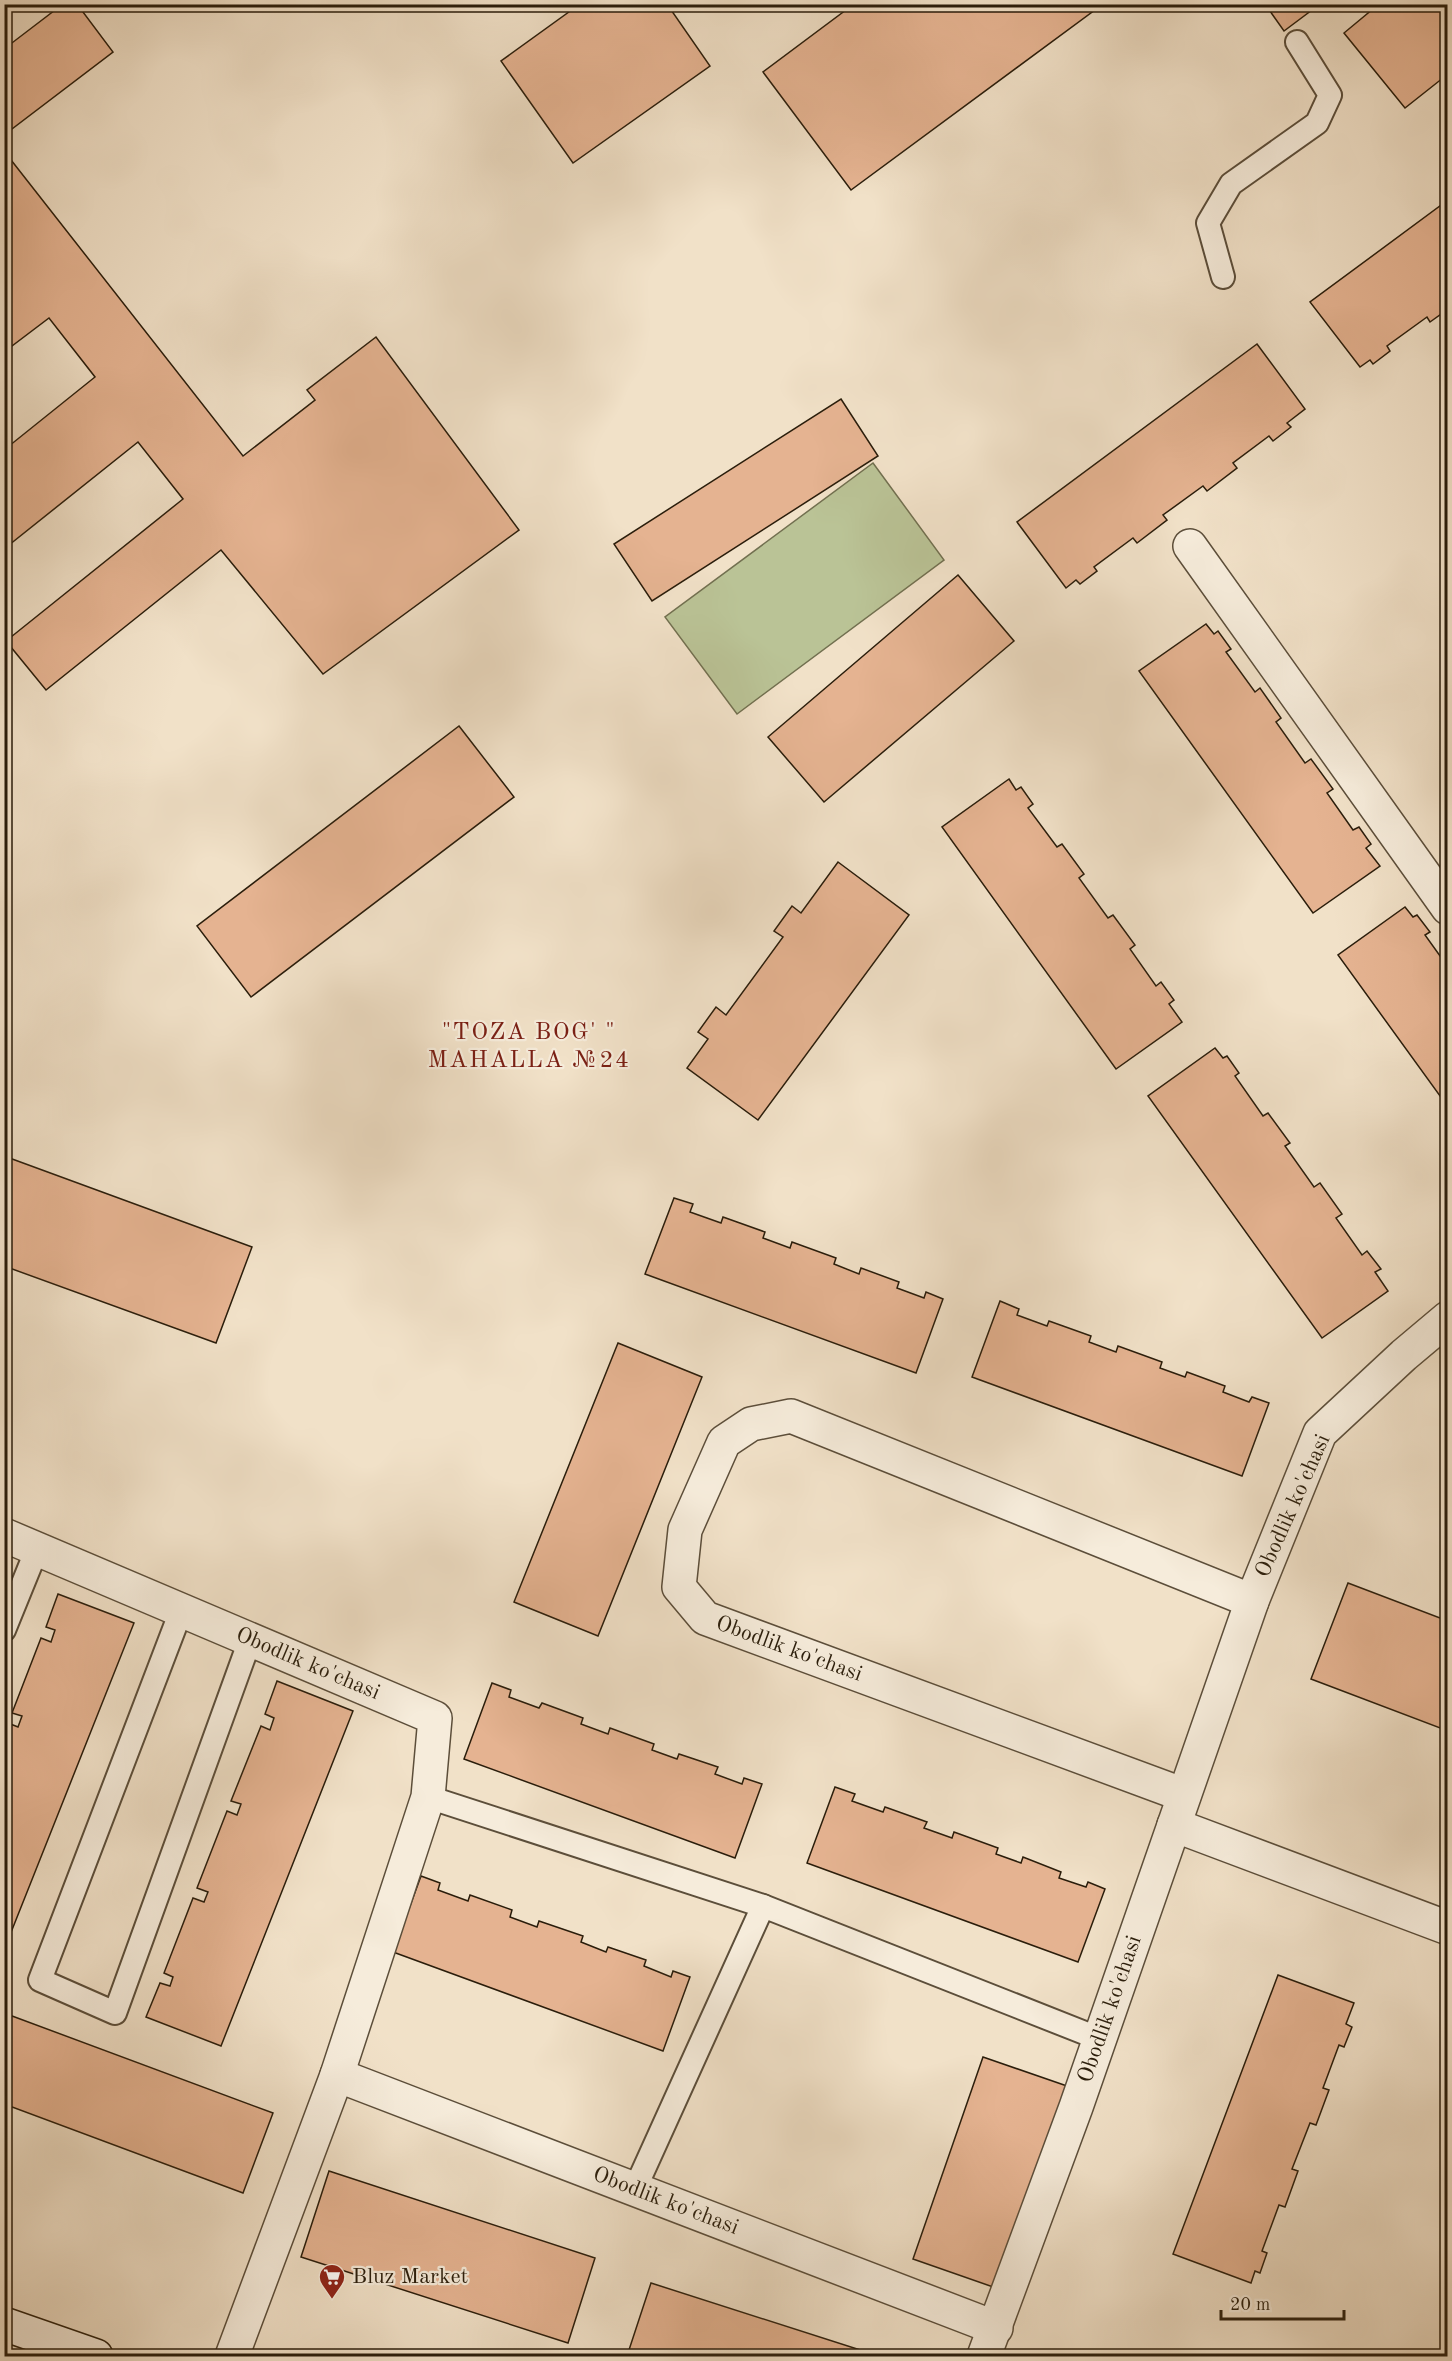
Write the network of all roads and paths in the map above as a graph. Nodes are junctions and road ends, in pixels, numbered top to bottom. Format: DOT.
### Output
graph roads {
  1 [pos="1297,42"];
  2 [pos="1223,277"];
  3 [pos="1190,546"];
  4 [pos="1448,908"];
  5 [pos="1448,1318"];
  6 [pos="4,1535"];
  7 [pos="37,1549"];
  8 [pos="1252,1601"];
  9 [pos="181,1611"];
  10 [pos="4,1630"];
  11 [pos="250,1640"];
  12 [pos="428,1797"];
  13 [pos="1179,1810"];
  14 [pos="763,1906"];
  15 [pos="1448,1928"];
  16 [pos="1100,2039"];
  17 [pos="337,2075"];
  18 [pos="634,2191"];
  19 [pos="4,2324"];
  20 [pos="990,2342"];
  21 [pos="96,2356"];
  22 [pos="232,2356"];
  1 -- 2 [label="lane"];
  3 -- 4 [label="street"];
  5 -- 8 [label="street, Obodlik ko'chasi"];
  6 -- 7 [label="street, Obodlik ko'chasi"];
  7 -- 9 [label="street, Obodlik ko'chasi"];
  7 -- 10 [label="lane"];
  8 -- 13 [label="street, Obodlik ko'chasi"];
  8 -- 13 [label="street, Obodlik ko'chasi"];
  9 -- 11 [label="street, Obodlik ko'chasi"];
  9 -- 11 [label="lane"];
  11 -- 12 [label="street, Obodlik ko'chasi"];
  12 -- 14 [label="lane"];
  12 -- 17 [label="street, Obodlik ko'chasi"];
  13 -- 15 [label="street, Obodlik ko'chasi"];
  13 -- 16 [label="street, Obodlik ko'chasi"];
  14 -- 16 [label="lane"];
  14 -- 18 [label="lane"];
  16 -- 20 [label="street, Obodlik ko'chasi"];
  17 -- 18 [label="street, Obodlik ko'chasi"];
  17 -- 22 [label="street, Obodlik ko'chasi"];
  18 -- 20 [label="street, Obodlik ko'chasi"];
  19 -- 21 [label="street"];
}
